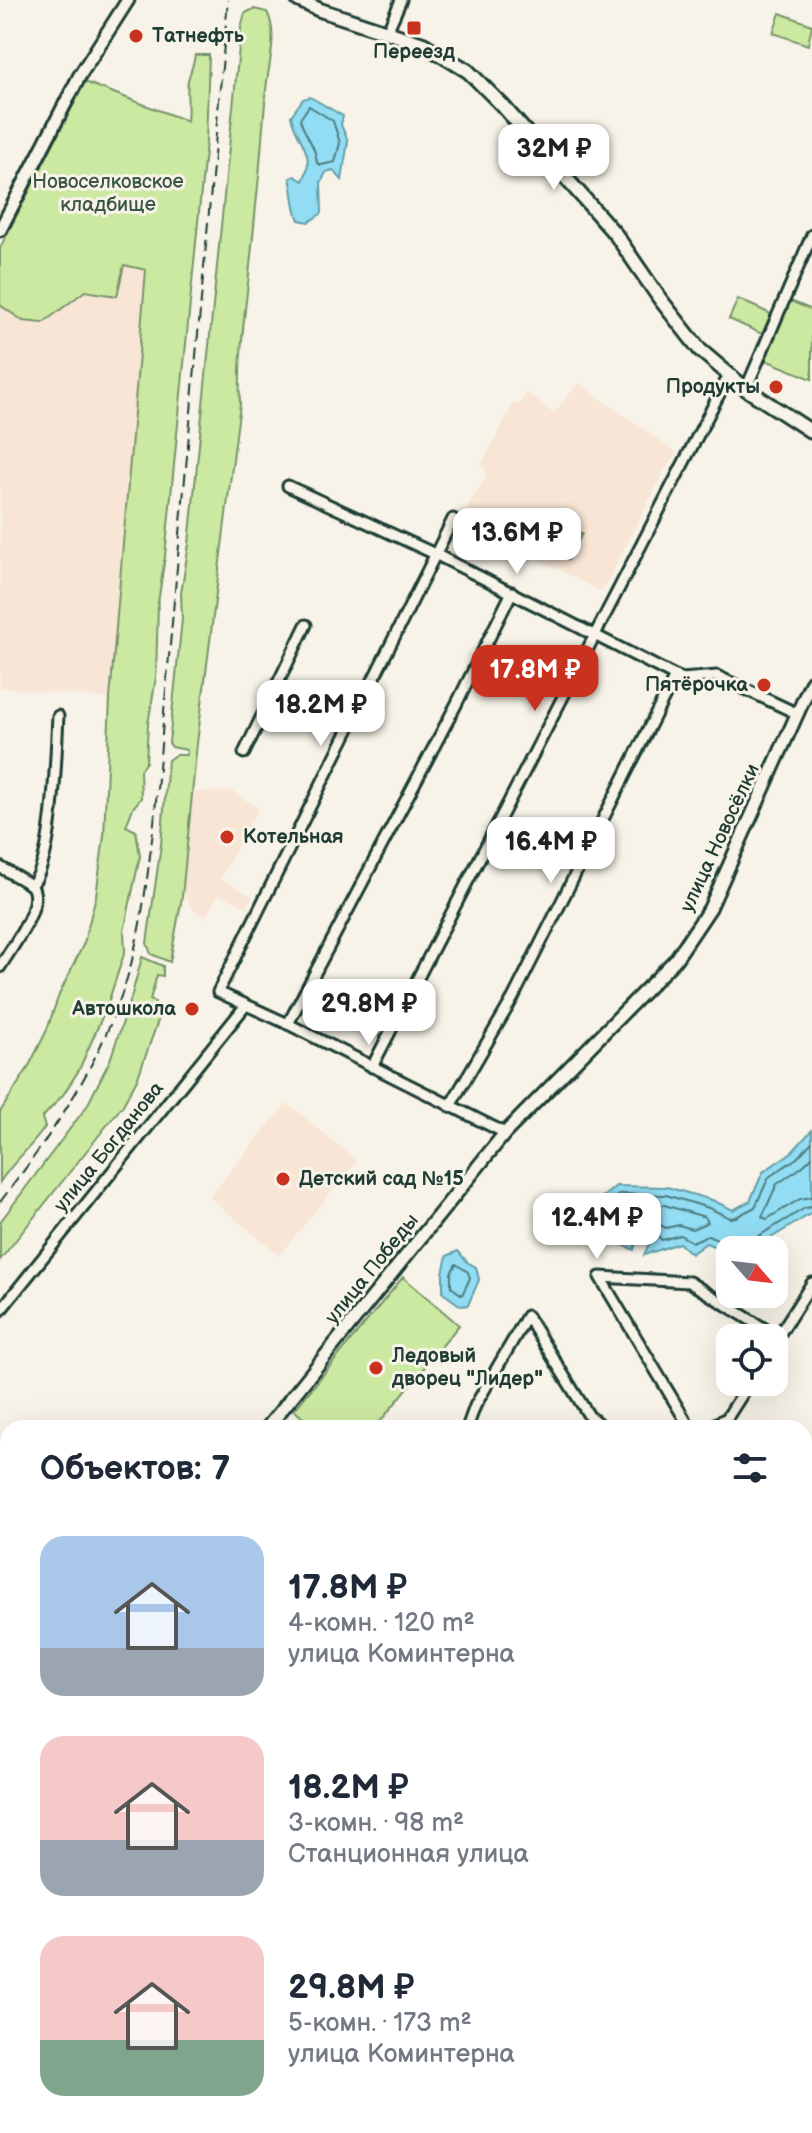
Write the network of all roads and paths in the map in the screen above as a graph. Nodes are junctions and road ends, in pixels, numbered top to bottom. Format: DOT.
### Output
graph roads {
  1 [pos="128,0"];
  2 [pos="298,0"];
  3 [pos="401,0"];
  4 [pos="387,32"];
  5 [pos="0,230"];
  6 [pos="812,235"];
  7 [pos="729,375"];
  8 [pos="746,389"];
  9 [pos="812,432"];
  10 [pos="288,486"];
  11 [pos="453,519"];
  12 [pos="435,554"];
  13 [pos="512,592"];
  14 [pos="306,625"];
  15 [pos="594,633"];
  16 [pos="675,676"];
  17 [pos="812,681"];
  18 [pos="798,714"];
  19 [pos="58,716"];
  20 [pos="244,753"];
  21 [pos="0,867"];
  22 [pos="31,885"];
  23 [pos="0,967"];
  24 [pos="246,1005"];
  25 [pos="288,1024"];
  26 [pos="372,1067"];
  27 [pos="450,1106"];
  28 [pos="505,1133"];
  29 [pos="812,1283"];
  30 [pos="0,1311"];
  31 [pos="752,1324"];
  32 [pos="786,1324"];
  33 [pos="741,1396"];
  34 [pos="273,1420"];
  35 [pos="470,1420"];
  36 [pos="594,1420"];
  37 [pos="685,1420"];
  38 [pos="723,1420"];
  1 -- 5 [label="street"];
  2 -- 4 [label="main road"];
  3 -- 4 [label="street"];
  4 -- 7 [label="main road"];
  6 -- 8 [label="street"];
  7 -- 8 [label="main road"];
  7 -- 15 [label="street"];
  8 -- 9 [label="main road"];
  10 -- 12 [label="street"];
  11 -- 12 [label="street"];
  12 -- 13 [label="street"];
  12 -- 24 [label="street"];
  13 -- 15 [label="street"];
  13 -- 25 [label="street"];
  14 -- 20 [label="street"];
  15 -- 16 [label="street"];
  15 -- 26 [label="street"];
  16 -- 18 [label="street"];
  16 -- 27 [label="street"];
  17 -- 18 [label="street, улица Новосёлки"];
  18 -- 28 [label="street, улица Новосёлки"];
  19 -- 22 [label="street"];
  21 -- 22 [label="street"];
  22 -- 23 [label="street"];
  24 -- 25 [label="street"];
  24 -- 30 [label="street, улица Богданова"];
  25 -- 26 [label="street"];
  26 -- 27 [label="street"];
  27 -- 28 [label="street"];
  28 -- 34 [label="street, улица Победы"];
  29 -- 32 [label="street"];
  31 -- 37 [label="street"];
  33 -- 38 [label="street"];
  35 -- 36 [label="street"];
}
